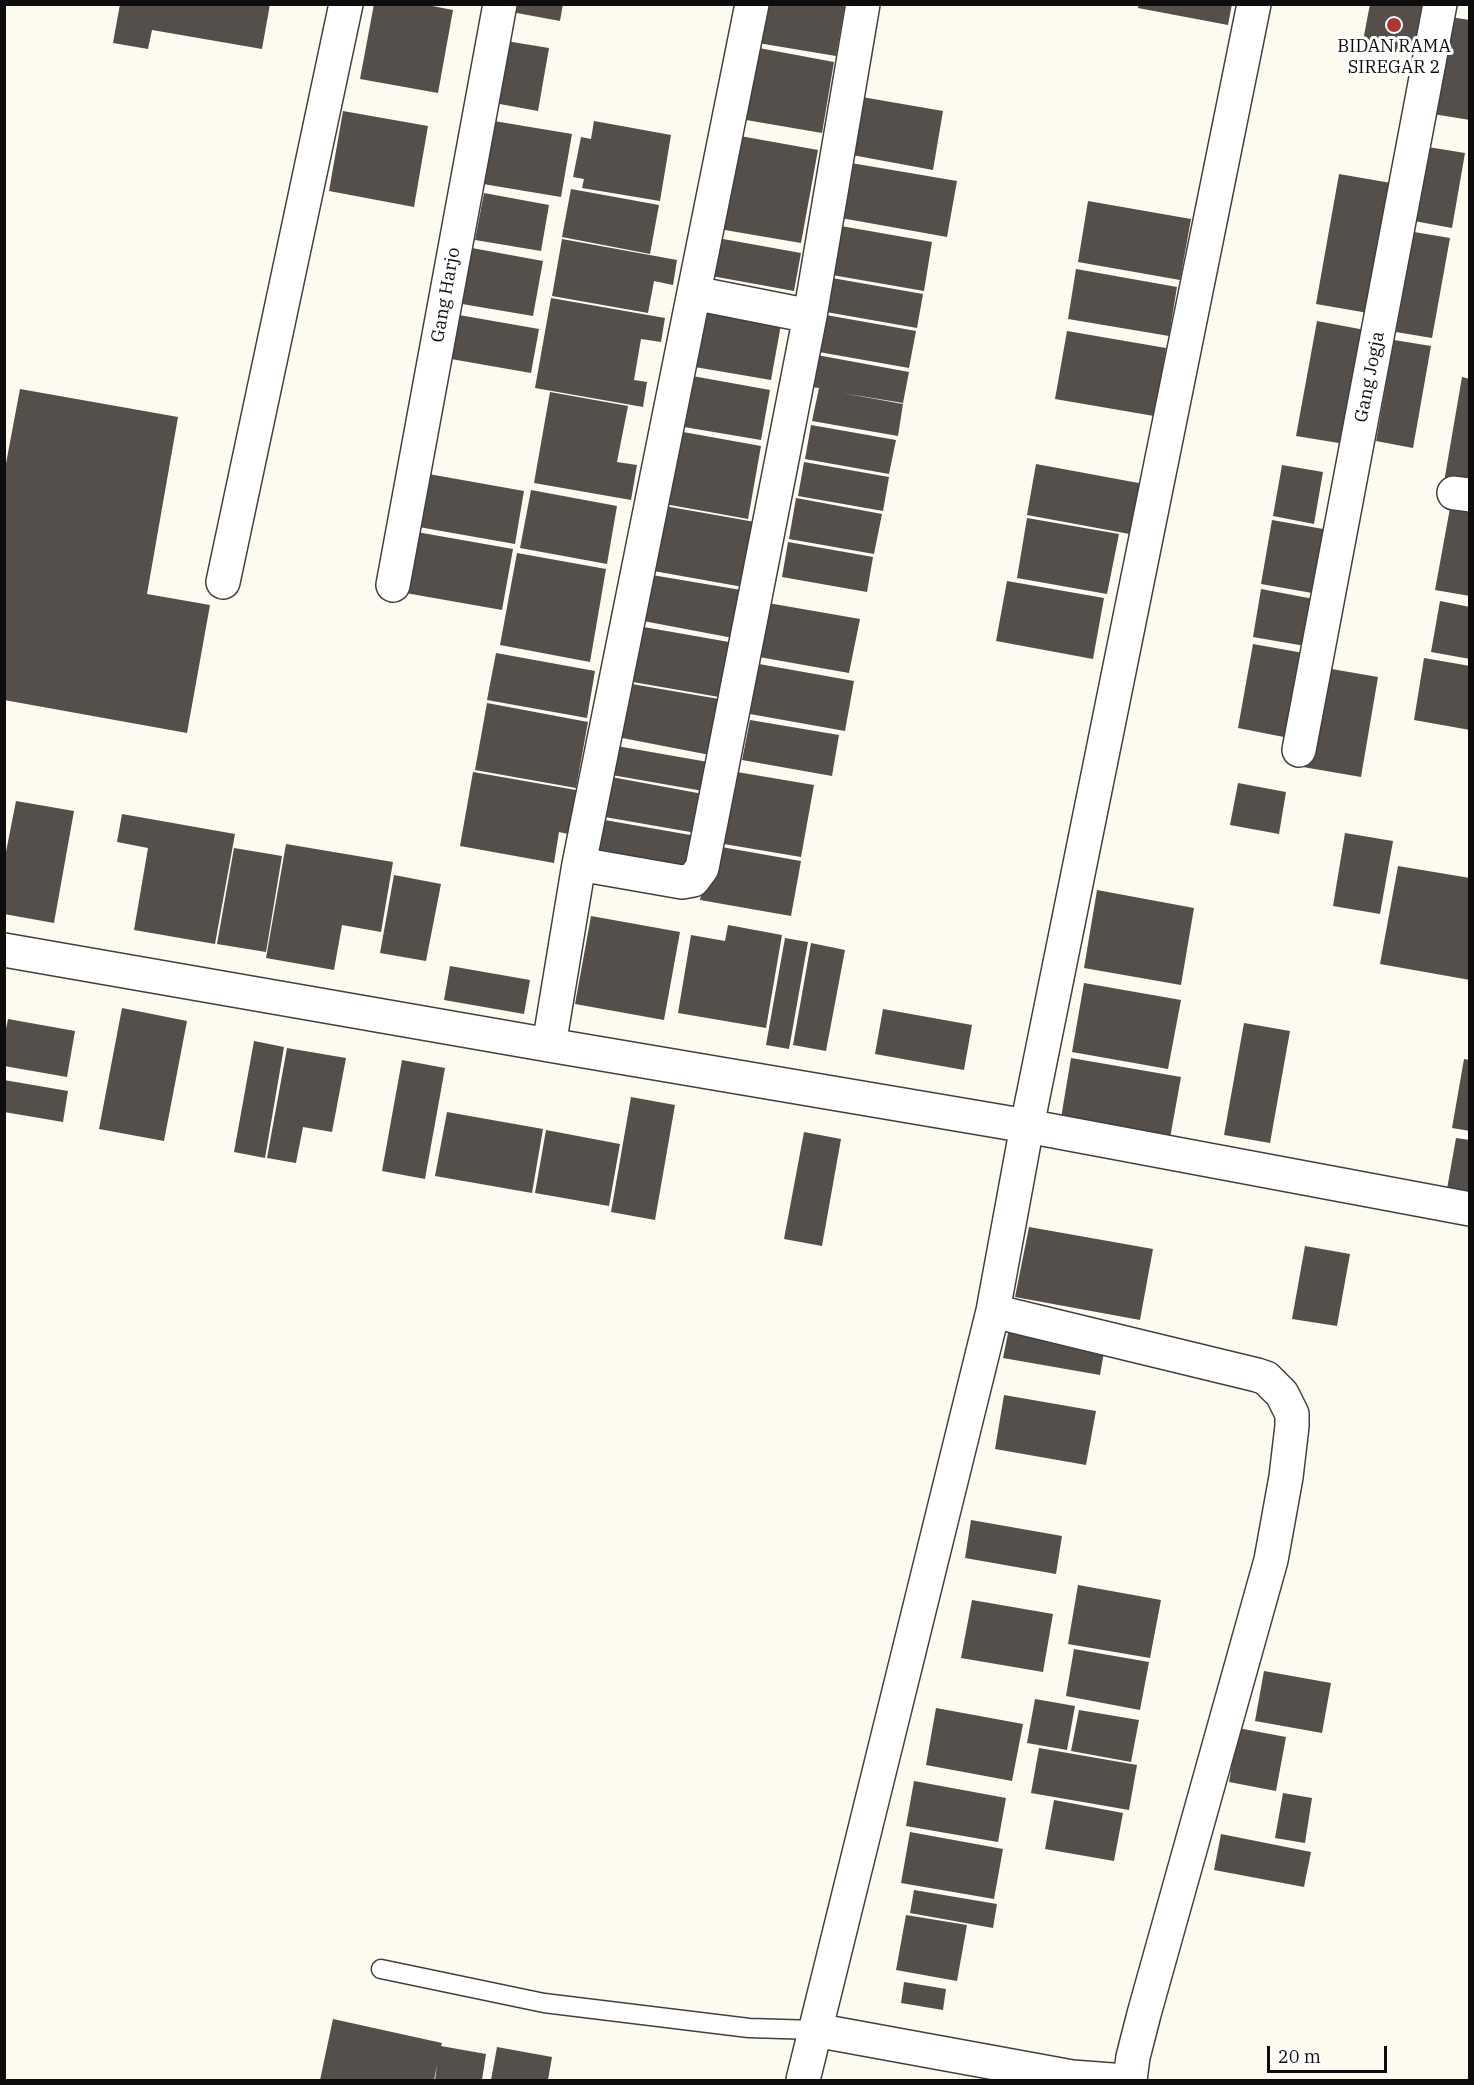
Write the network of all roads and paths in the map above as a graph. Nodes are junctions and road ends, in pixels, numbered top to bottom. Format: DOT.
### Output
graph roads {
  1 [pos="346,4"];
  2 [pos="500,4"];
  3 [pos="752,4"];
  4 [pos="863,4"];
  5 [pos="1254,4"];
  6 [pos="1440,4"];
  7 [pos="694,293"];
  8 [pos="810,316"];
  9 [pos="223,582"];
  10 [pos="393,585"];
  11 [pos="1299,750"];
  12 [pos="579,864"];
  13 [pos="4,950"];
  14 [pos="549,1046"];
  15 [pos="1027,1126"];
  16 [pos="1470,1209"];
  17 [pos="993,1311"];
  18 [pos="381,1969"];
  19 [pos="815,2030"];
  20 [pos="803,2080"];
  21 [pos="1112,2080"];
  22 [pos="1130,2080"];
  1 -- 9 [label="street"];
  2 -- 10 [label="street, Gang Harjo"];
  3 -- 7 [label="street"];
  4 -- 8 [label="street"];
  5 -- 15 [label="street"];
  6 -- 11 [label="street, Gang Jogja"];
  7 -- 8 [label="street"];
  7 -- 12 [label="street"];
  8 -- 12 [label="street"];
  12 -- 14 [label="street"];
  13 -- 14 [label="street"];
  14 -- 15 [label="street"];
  15 -- 16 [label="street"];
  15 -- 17 [label="street"];
  17 -- 19 [label="street"];
  17 -- 22 [label="street"];
  18 -- 19 [label="lane"];
  19 -- 20 [label="street"];
  19 -- 21 [label="street"];
}
